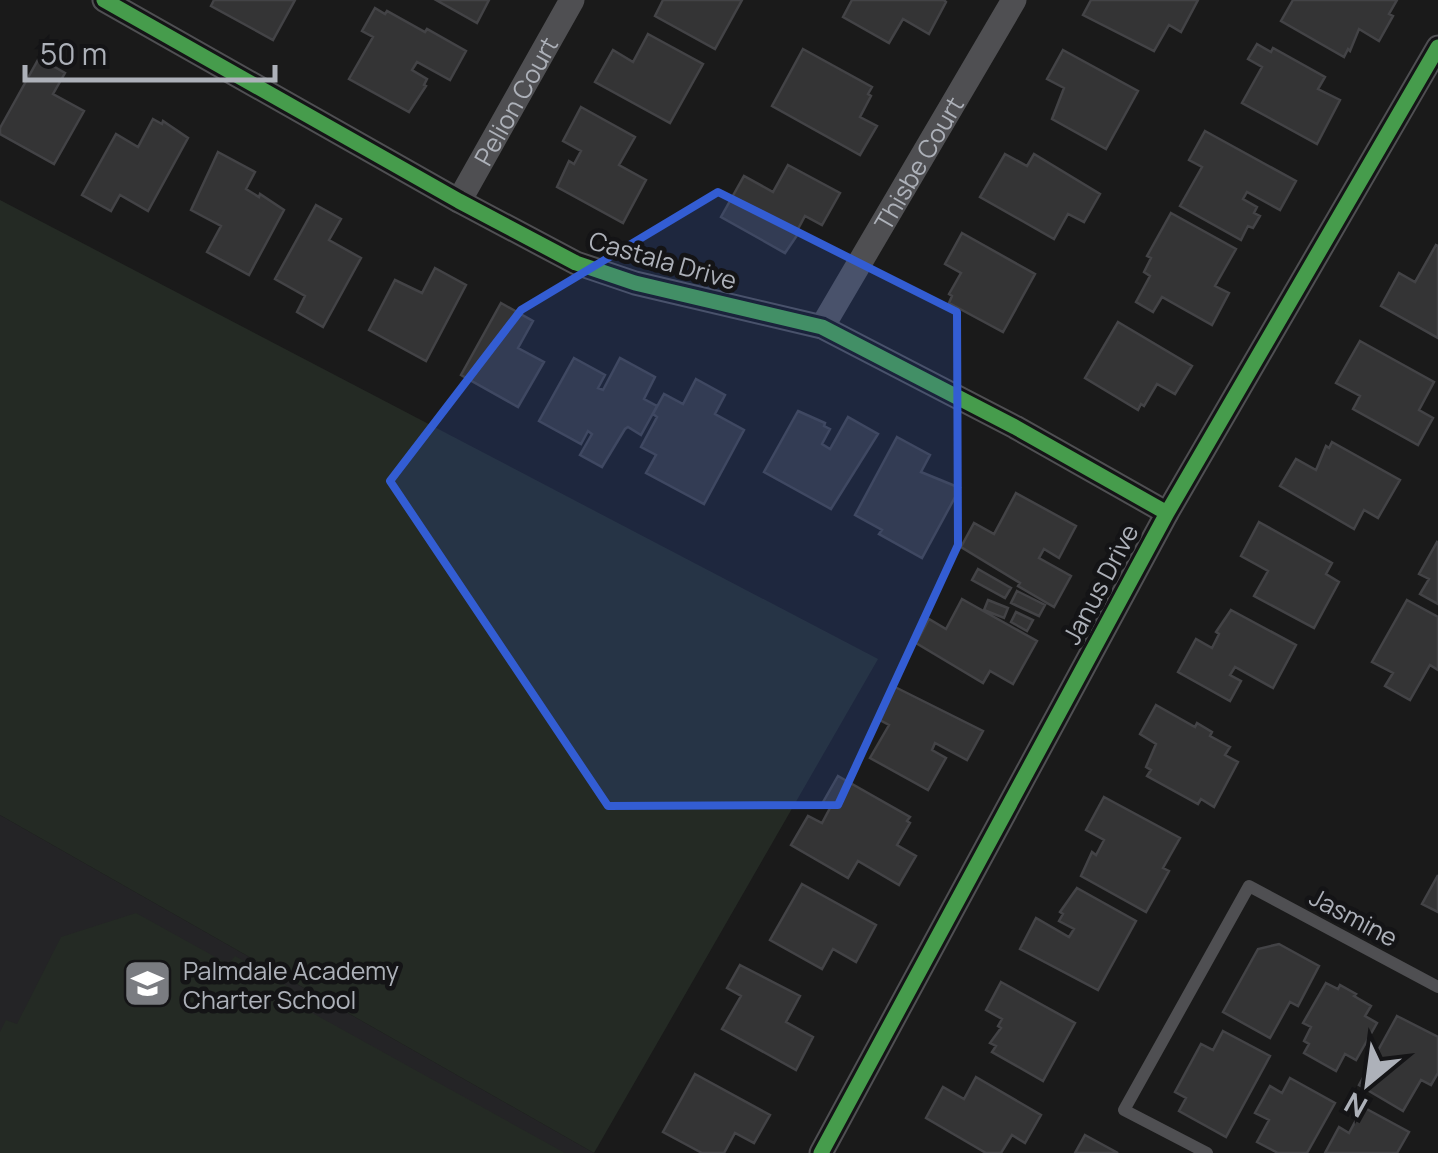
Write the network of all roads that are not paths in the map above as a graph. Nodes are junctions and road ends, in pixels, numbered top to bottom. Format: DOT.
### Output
graph roads {
  1 [pos="572,0"];
  2 [pos="1014,0"];
  3 [pos="113,2"];
  4 [pos="1438,47"];
  5 [pos="458,201"];
  6 [pos="822,327"];
  7 [pos="1168,513"];
  8 [pos="1438,987"];
  9 [pos="821,1153"];
  10 [pos="1206,1153"];
  1 -- 5 [label="street, Pelion Court"];
  2 -- 6 [label="street, Thisbe Court"];
  3 -- 5 [label="street, Castala Drive"];
  4 -- 7 [label="street, Janus Drive"];
  5 -- 6 [label="street, Castala Drive"];
  6 -- 7 [label="street, Castala Drive"];
  7 -- 9 [label="street, Janus Drive"];
  8 -- 10 [label="lane, Jasmine"];
}
